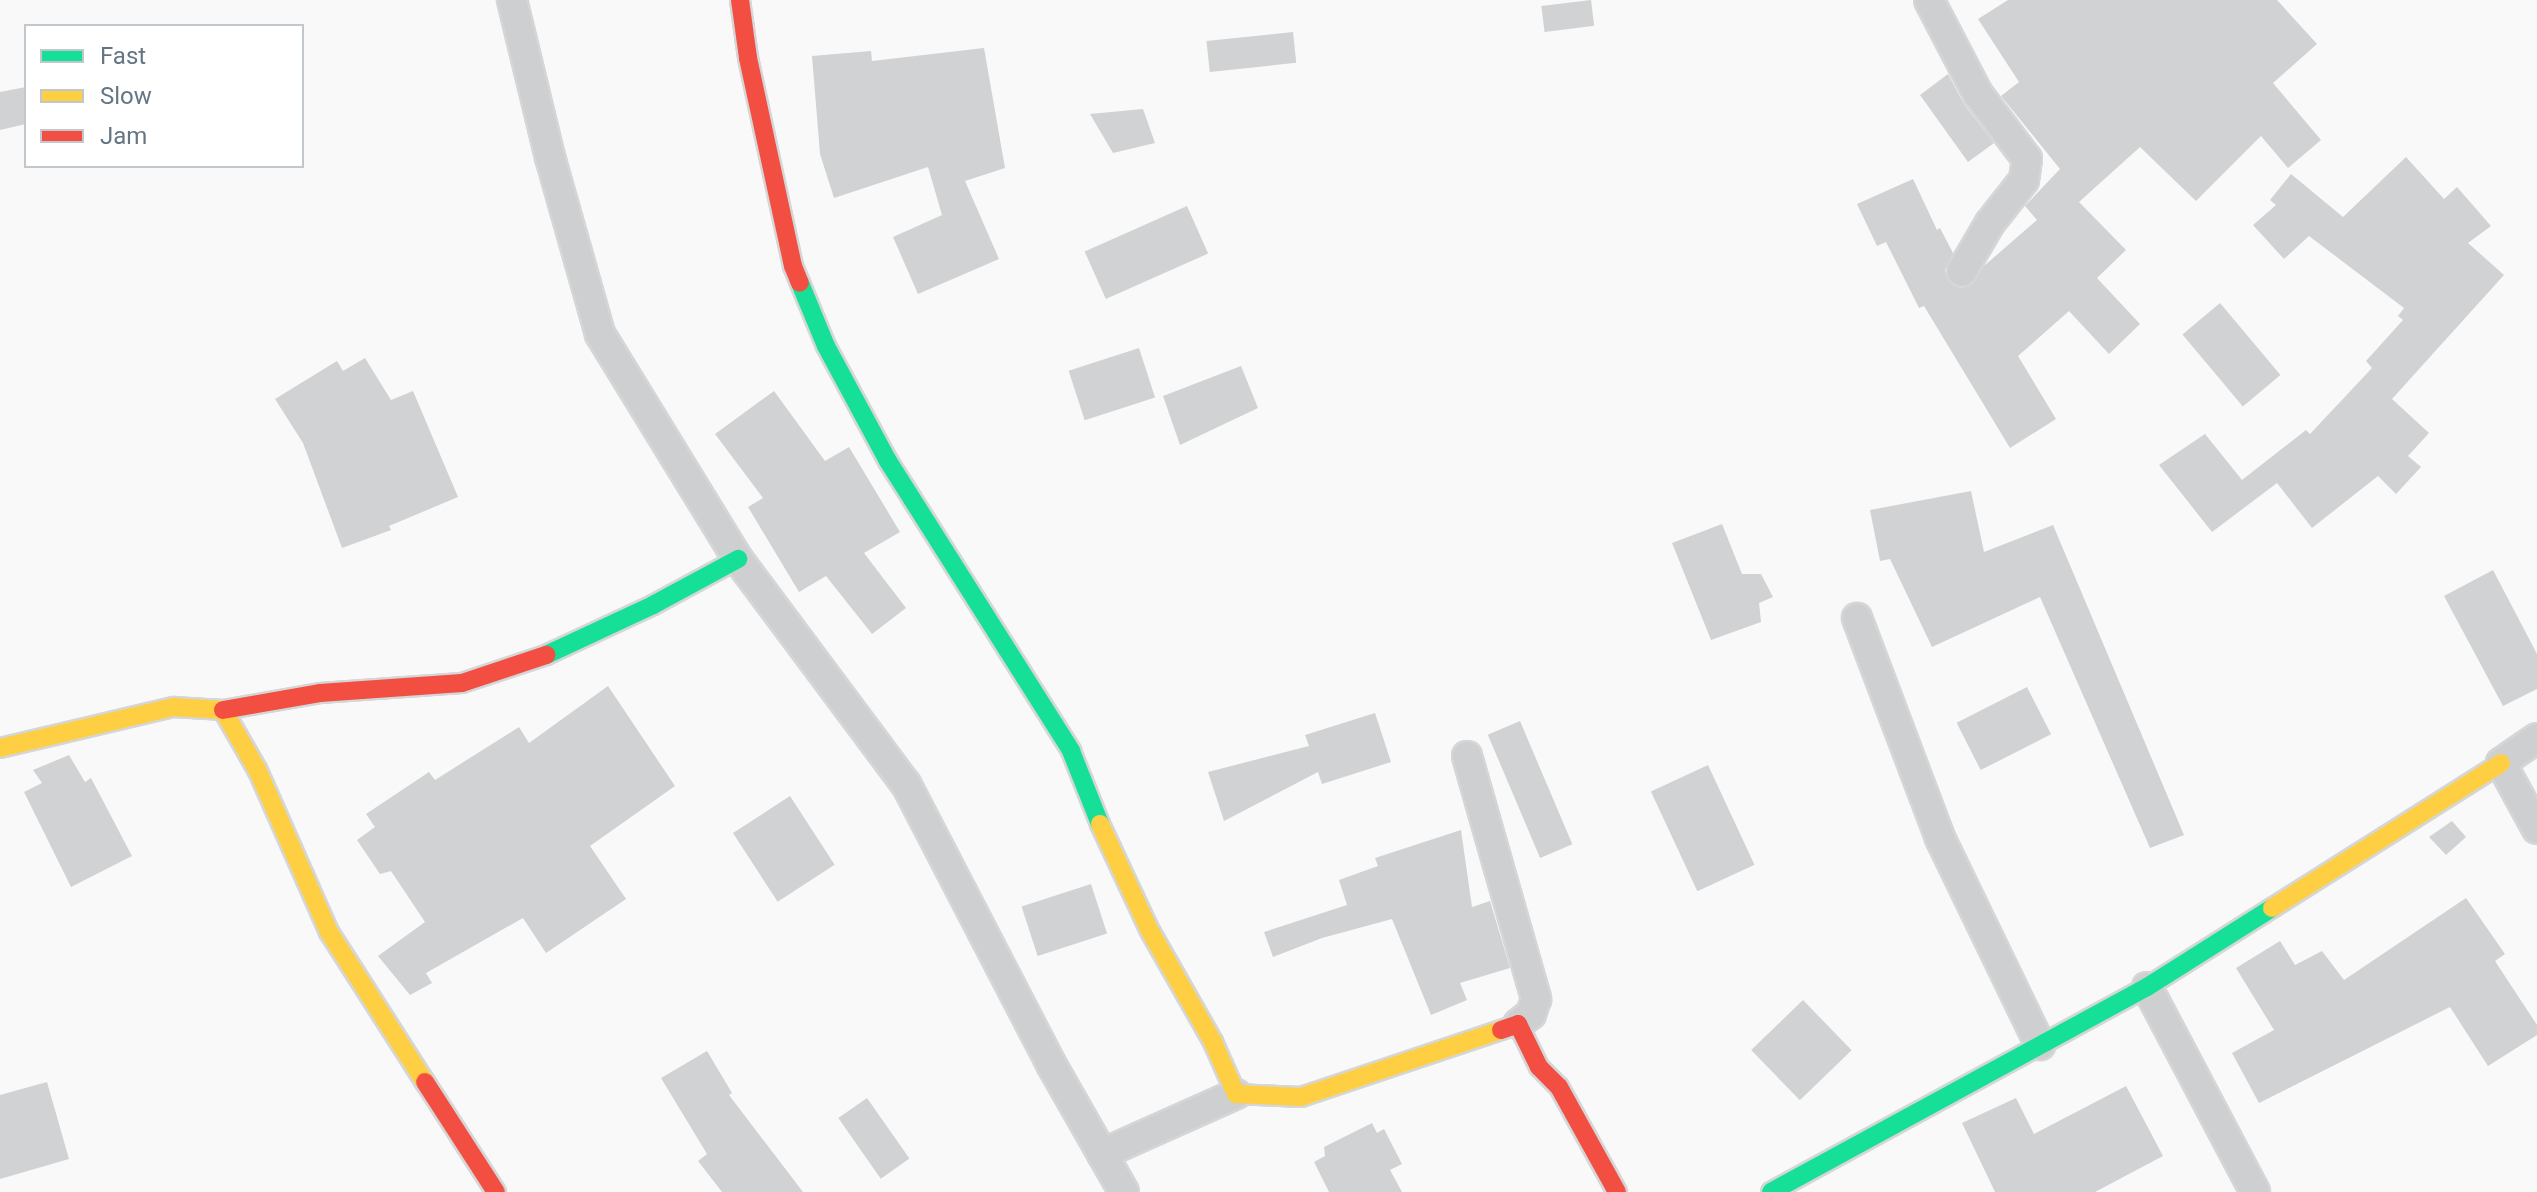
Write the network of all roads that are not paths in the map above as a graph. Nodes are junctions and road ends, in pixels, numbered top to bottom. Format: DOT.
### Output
graph roads {
  1 [pos="512,0"];
  2 [pos="740,0"];
  3 [pos="1929,0"];
  4 [pos="1962,271"];
  5 [pos="738,559"];
  6 [pos="1857,618"];
  7 [pos="223,710"];
  8 [pos="2537,738"];
  9 [pos="0,748"];
  10 [pos="1467,756"];
  11 [pos="2501,763"];
  12 [pos="2537,829"];
  13 [pos="2147,987"];
  14 [pos="1518,1024"];
  15 [pos="2040,1045"];
  16 [pos="1236,1094"];
  17 [pos="1102,1154"];
  18 [pos="496,1192"];
  19 [pos="1124,1192"];
  20 [pos="1617,1192"];
  21 [pos="1771,1192"];
  22 [pos="2255,1192"];
  1 -- 5 [label="street"];
  2 -- 16 [label="street"];
  3 -- 4 [label="street"];
  5 -- 7 [label="street"];
  5 -- 17 [label="street"];
  6 -- 15 [label="street"];
  7 -- 9 [label="street"];
  7 -- 18 [label="street"];
  8 -- 11 [label="street"];
  10 -- 14 [label="street"];
  11 -- 12 [label="street"];
  11 -- 13 [label="street"];
  13 -- 15 [label="street"];
  13 -- 22 [label="street"];
  14 -- 16 [label="street"];
  14 -- 20 [label="street"];
  15 -- 21 [label="street"];
  16 -- 17 [label="street"];
  17 -- 19 [label="street"];
}
